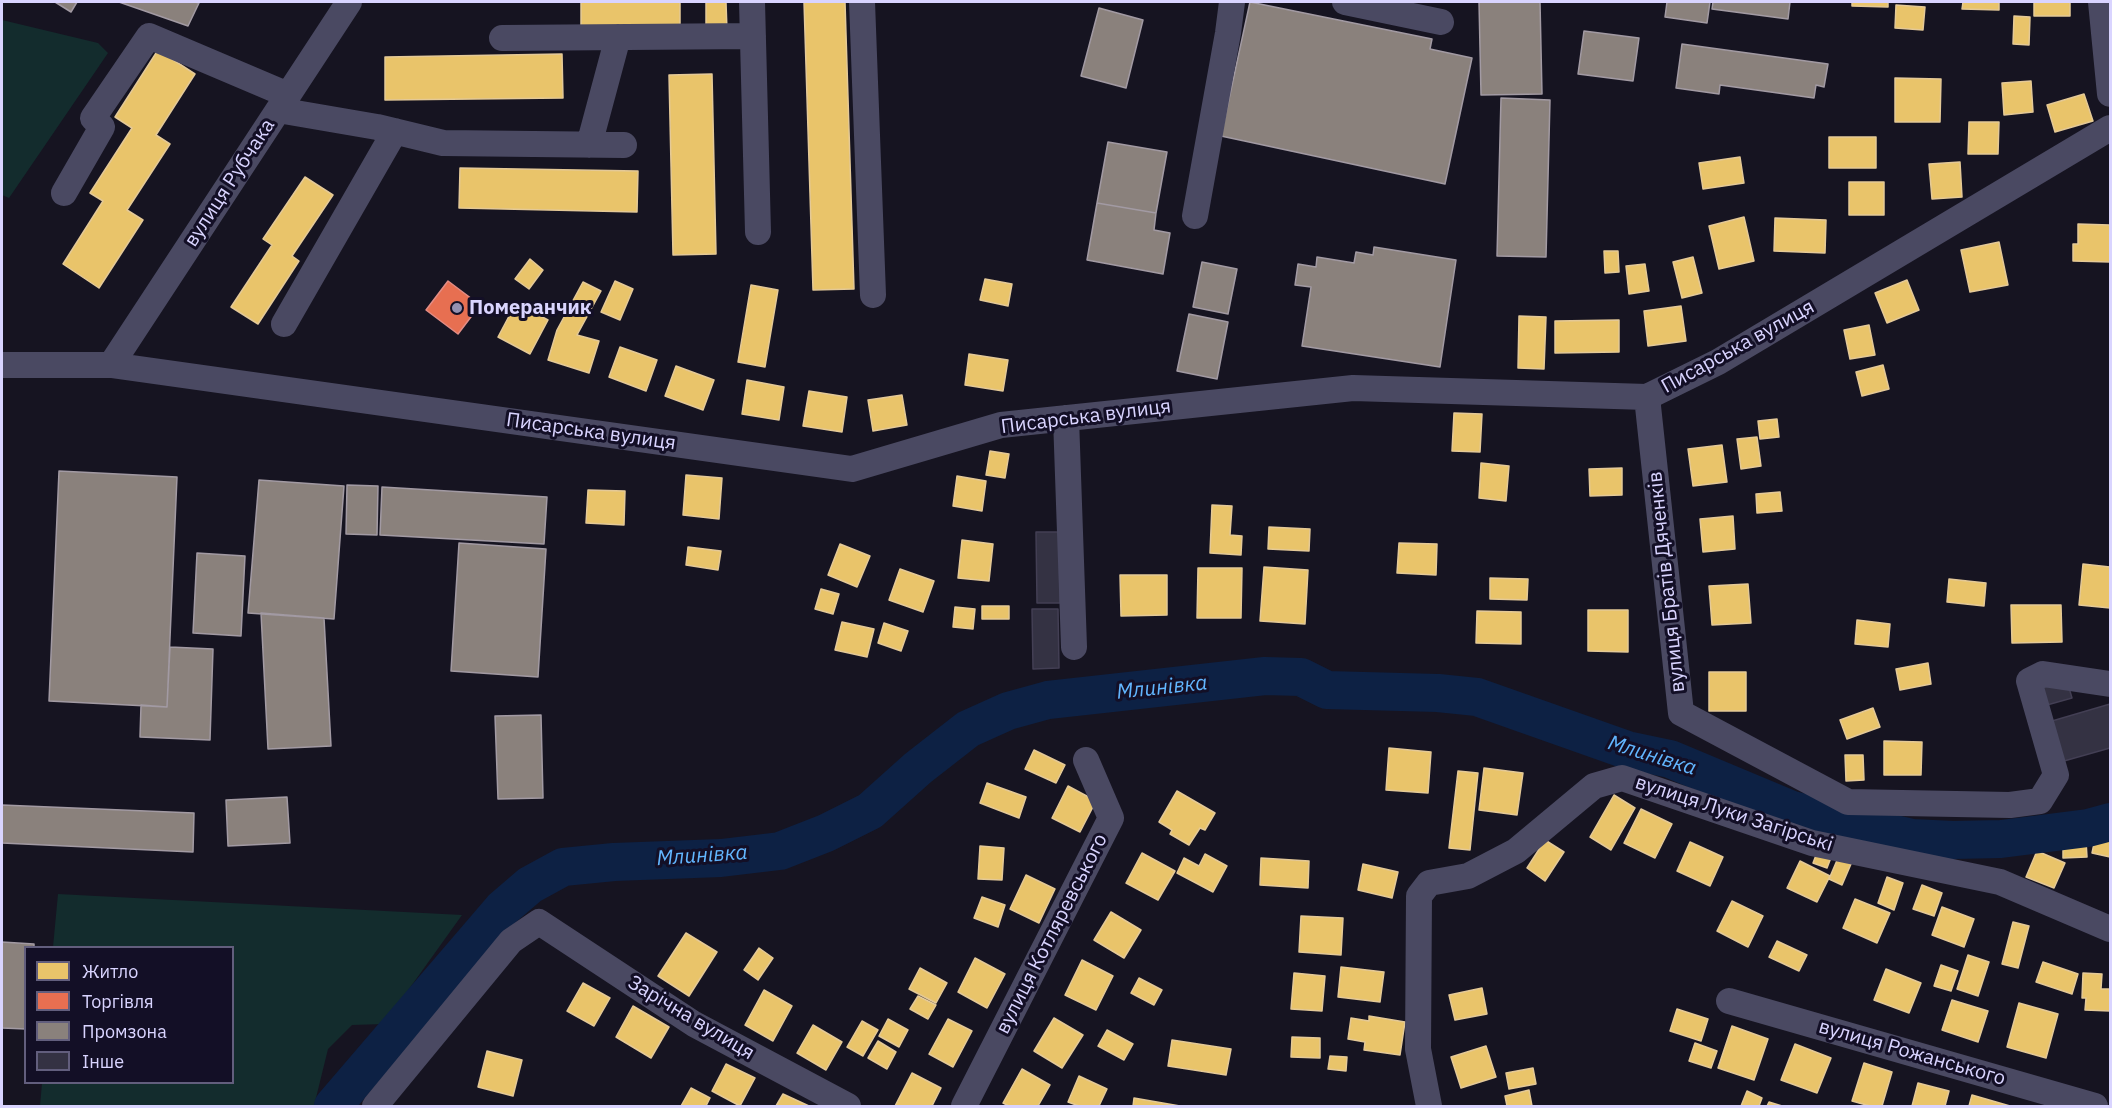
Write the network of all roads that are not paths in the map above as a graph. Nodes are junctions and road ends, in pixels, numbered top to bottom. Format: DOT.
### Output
graph roads {
  1 [pos="349,2"];
  2 [pos="752,2"];
  3 [pos="862,2"];
  4 [pos="1232,2"];
  5 [pos="1345,2"];
  6 [pos="2101,2"];
  7 [pos="1441,22"];
  8 [pos="753,36"];
  9 [pos="502,38"];
  10 [pos="618,38"];
  11 [pos="2110,94"];
  12 [pos="283,103"];
  13 [pos="2110,128"];
  14 [pos="395,131"];
  15 [pos="589,145"];
  16 [pos="624,145"];
  17 [pos="64,193"];
  18 [pos="1195,216"];
  19 [pos="758,232"];
  20 [pos="873,295"];
  21 [pos="284,324"];
  22 [pos="2,365"];
  23 [pos="111,365"];
  24 [pos="1647,397"];
  25 [pos="1066,418"];
  26 [pos="1074,647"];
  27 [pos="2110,684"];
  28 [pos="1086,760"];
  29 [pos="2110,929"];
  30 [pos="1729,1001"];
  31 [pos="375,1107"];
  32 [pos="848,1107"];
  33 [pos="964,1107"];
  34 [pos="1429,1107"];
  35 [pos="2095,1107"];
  1 -- 12 [label="street, вулиця Рубчака"];
  2 -- 8 [label="street"];
  3 -- 20 [label="street"];
  4 -- 18 [label="street"];
  5 -- 7 [label="street"];
  6 -- 11 [label="street"];
  8 -- 10 [label="street"];
  8 -- 19 [label="street"];
  9 -- 10 [label="street"];
  10 -- 15 [label="street"];
  12 -- 14 [label="street"];
  12 -- 17 [label="street"];
  12 -- 23 [label="street, вулиця Рубчака"];
  13 -- 24 [label="street, Писарська вулиця"];
  14 -- 15 [label="street"];
  14 -- 21 [label="street"];
  15 -- 16 [label="street"];
  22 -- 23 [label="street, Писарська вулиця"];
  23 -- 25 [label="street, Писарська вулиця"];
  24 -- 25 [label="street, Писарська вулиця"];
  24 -- 27 [label="street, вулиця Братів Дяченків"];
  25 -- 26 [label="street"];
  28 -- 33 [label="street, вулиця Котляревського"];
  29 -- 34 [label="street, вулиця Луки Загірські"];
  30 -- 35 [label="street, вулиця Рожанського"];
  31 -- 32 [label="street, Зарічна вулиця"];
}
